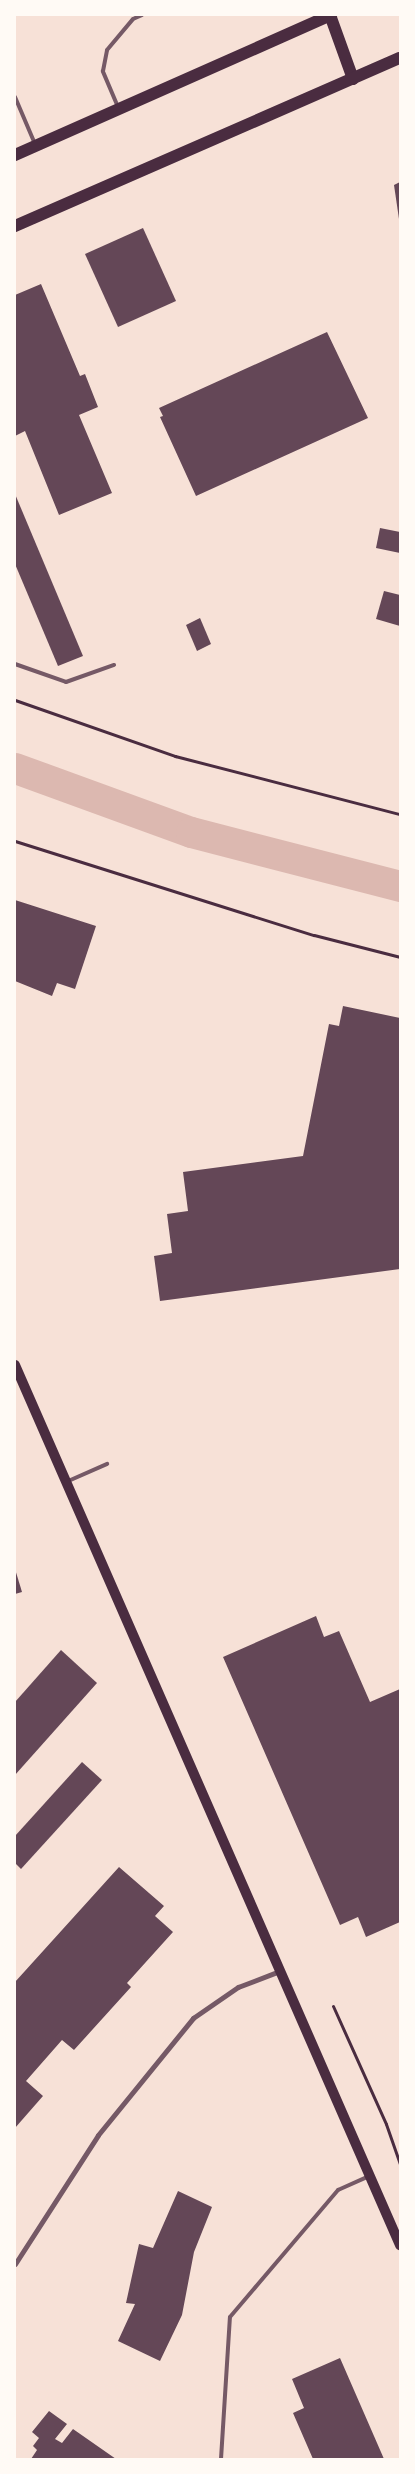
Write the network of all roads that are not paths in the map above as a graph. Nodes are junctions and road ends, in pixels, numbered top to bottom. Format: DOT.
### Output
graph roads {
  1 [pos="142,15"];
  2 [pos="331,15"];
  3 [pos="400,58"];
  4 [pos="353,79"];
  5 [pos="15,98"];
  6 [pos="118,109"];
  7 [pos="36,145"];
  8 [pos="15,155"];
  9 [pos="15,226"];
  10 [pos="15,664"];
  11 [pos="114,665"];
  12 [pos="15,1365"];
  13 [pos="107,1464"];
  14 [pos="66,1482"];
  15 [pos="280,1971"];
  16 [pos="370,2176"];
  17 [pos="400,2245"];
  18 [pos="15,2264"];
  19 [pos="221,2459"];
  1 -- 6 [label="lane"];
  2 -- 4 [label="main road"];
  2 -- 6 [label="main road"];
  3 -- 4 [label="main road"];
  4 -- 9 [label="main road"];
  5 -- 7 [label="lane"];
  6 -- 7 [label="main road"];
  7 -- 8 [label="main road"];
  10 -- 11 [label="lane"];
  12 -- 14 [label="main road"];
  13 -- 14 [label="lane"];
  14 -- 15 [label="main road"];
  15 -- 16 [label="main road"];
  15 -- 18 [label="street"];
  16 -- 17 [label="main road"];
  16 -- 19 [label="lane"];
}
